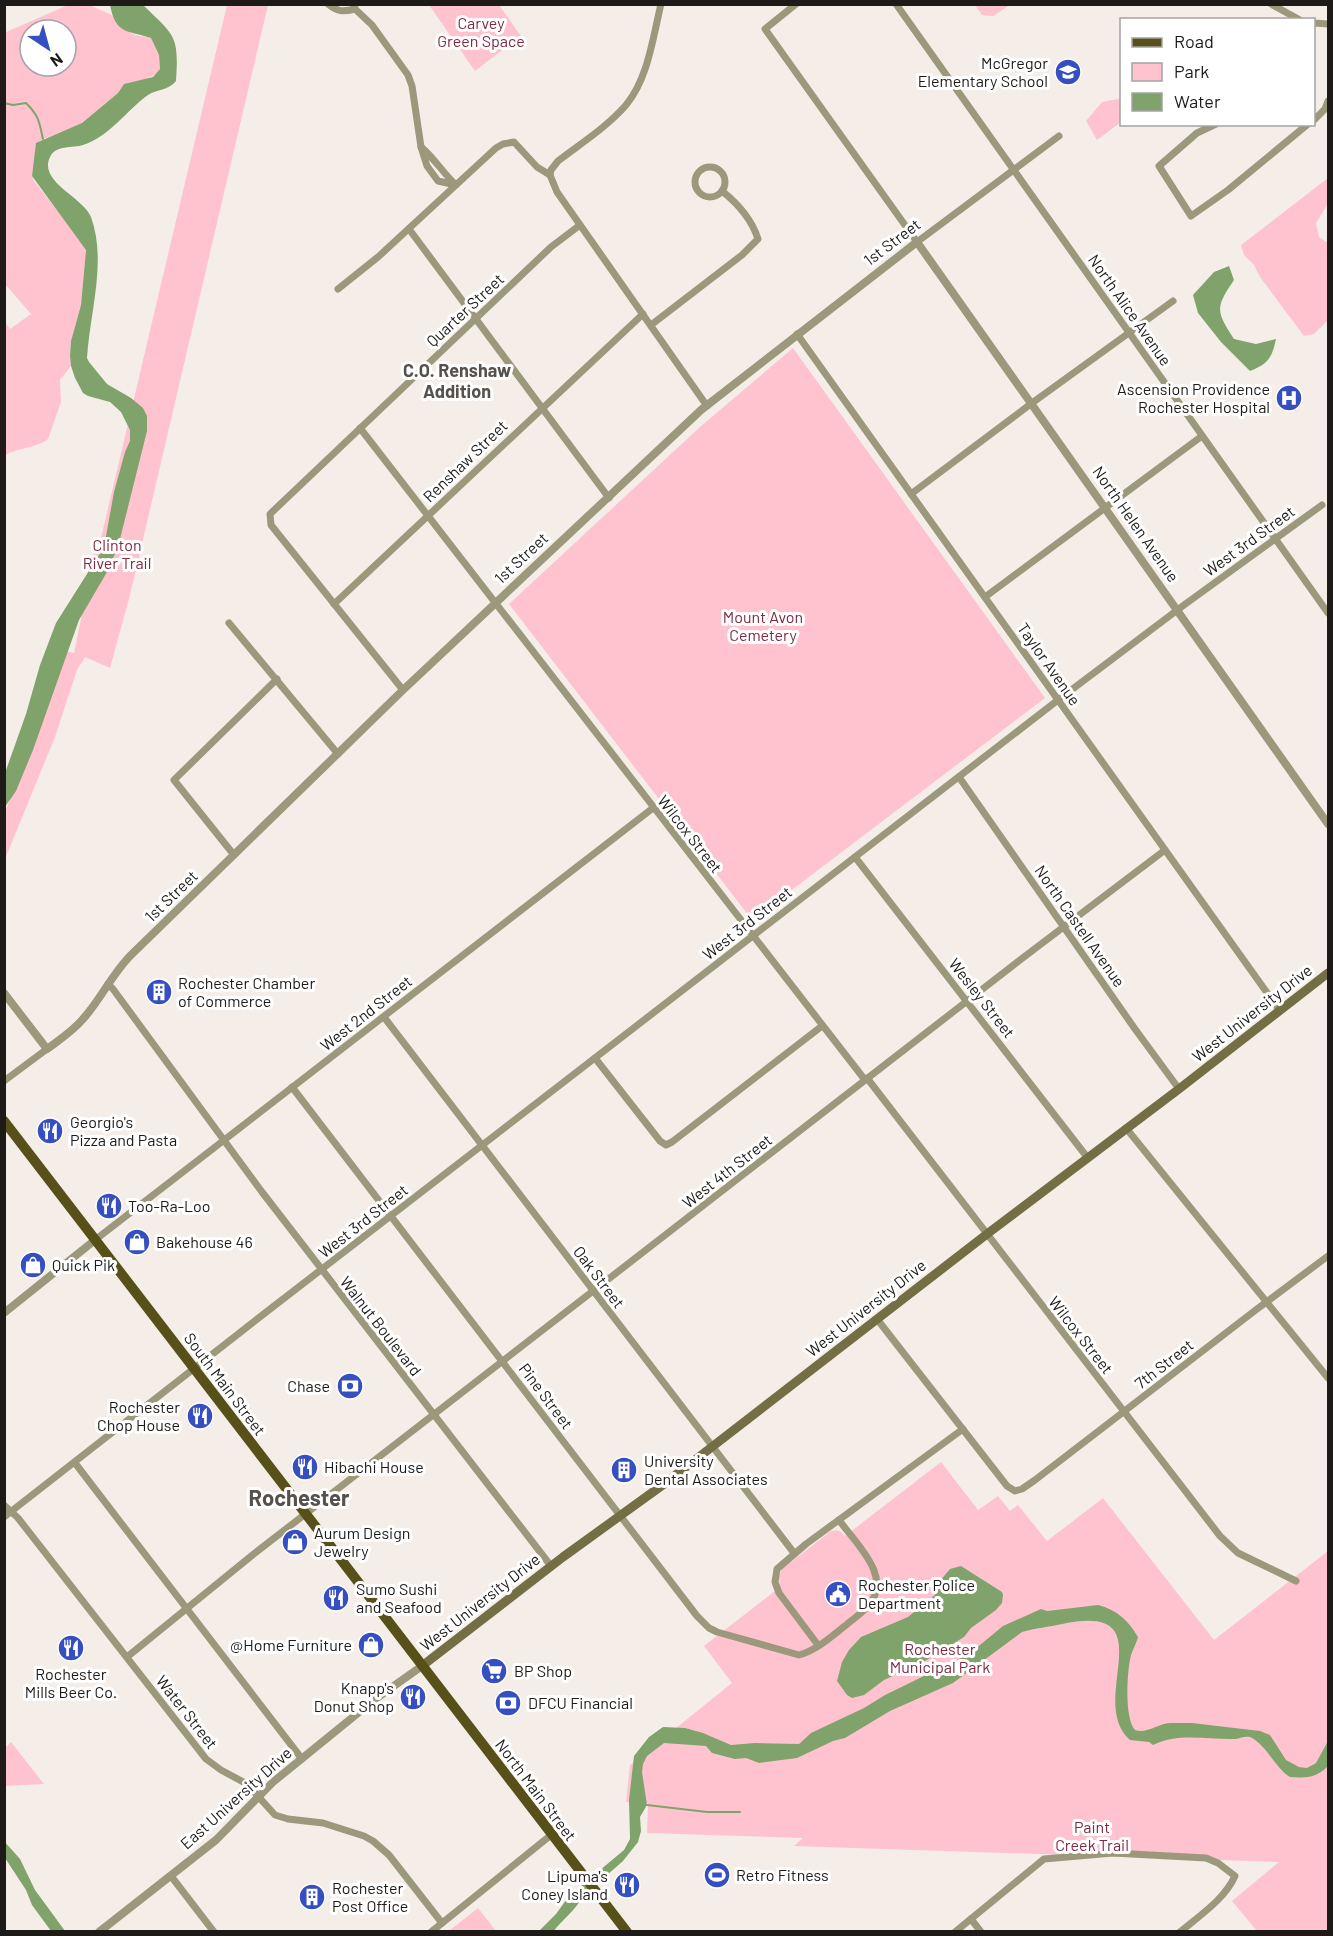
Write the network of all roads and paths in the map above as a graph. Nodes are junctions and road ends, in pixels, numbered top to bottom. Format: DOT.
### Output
graph roads {
  1 [pos="328,4"];
  2 [pos="661,4"];
  3 [pos="796,4"];
  4 [pos="896,4"];
  5 [pos="1272,4"];
  6 [pos="355,7"];
  7 [pos="1296,18"];
  8 [pos="1329,101"];
  9 [pos="1315,119"];
  10 [pos="1211,126"];
  11 [pos="1303,126"];
  12 [pos="1059,136"];
  13 [pos="1013,169"];
  14 [pos="550,175"];
  15 [pos="456,185"];
  16 [pos="722,191"];
  17 [pos="580,225"];
  18 [pos="409,229"];
  19 [pos="917,242"];
  20 [pos="338,289"];
  21 [pos="1173,302"];
  22 [pos="643,314"];
  23 [pos="476,318"];
  24 [pos="651,325"];
  25 [pos="1128,332"];
  26 [pos="797,334"];
  27 [pos="1032,403"];
  28 [pos="706,406"];
  29 [pos="541,408"];
  30 [pos="360,428"];
  31 [pos="1202,436"];
  32 [pos="911,494"];
  33 [pos="609,498"];
  34 [pos="1322,505"];
  35 [pos="1105,507"];
  36 [pos="427,516"];
  37 [pos="1276,538"];
  38 [pos="985,597"];
  39 [pos="495,603"];
  40 [pos="334,604"];
  41 [pos="1178,610"];
  42 [pos="1329,613"];
  43 [pos="229,623"];
  44 [pos="277,679"];
  45 [pos="403,690"];
  46 [pos="1058,700"];
  47 [pos="338,754"];
  48 [pos="958,777"];
  49 [pos="653,808"];
  50 [pos="1329,824"];
  51 [pos="1165,850"];
  52 [pos="234,855"];
  53 [pos="855,856"];
  54 [pos="1064,927"];
  55 [pos="752,937"];
  56 [pos="1329,973"];
  57 [pos="108,984"];
  58 [pos="4,993"];
  59 [pos="967,1002"];
  60 [pos="1280,1011"];
  61 [pos="384,1017"];
  62 [pos="822,1026"];
  63 [pos="47,1049"];
  64 [pos="595,1058"];
  65 [pos="866,1079"];
  66 [pos="4,1081"];
  67 [pos="292,1087"];
  68 [pos="1179,1089"];
  69 [pos="4,1121"];
  70 [pos="1126,1128"];
  71 [pos="224,1141"];
  72 [pos="482,1146"];
  73 [pos="1087,1157"];
  74 [pos="391,1216"];
  75 [pos="987,1234"];
  76 [pos="95,1240"];
  77 [pos="1329,1256"];
  78 [pos="321,1270"];
  79 [pos="593,1291"];
  80 [pos="1266,1301"];
  81 [pos="4,1313"];
  82 [pos="877,1318"];
  83 [pos="503,1361"];
  84 [pos="194,1369"];
  85 [pos="1329,1378"];
  86 [pos="1123,1412"];
  87 [pos="435,1415"];
  88 [pos="963,1429"];
  89 [pos="712,1446"];
  90 [pos="75,1463"];
  91 [pos="4,1505"];
  92 [pos="12,1511"];
  93 [pos="306,1514"];
  94 [pos="621,1515"];
  95 [pos="4,1517"];
  96 [pos="839,1520"];
  97 [pos="794,1553"];
  98 [pos="551,1566"];
  99 [pos="1296,1581"];
  100 [pos="187,1609"];
  101 [pos="818,1645"];
  102 [pos="127,1657"];
  103 [pos="422,1666"];
  104 [pos="302,1759"];
  105 [pos="258,1797"];
  106 [pos="551,1835"];
  107 [pos="171,1876"];
  108 [pos="971,1918"];
  109 [pos="442,1923"];
  110 [pos="99,1932"];
  111 [pos="214,1932"];
  112 [pos="430,1932"];
  113 [pos="627,1932"];
  114 [pos="955,1932"];
  115 [pos="981,1932"];
  116 [pos="1180,1932"];
  1 -- 6 [label="street"];
  2 -- 14 [label="street"];
  3 -- 19 [label="street"];
  4 -- 13 [label="street, North Alice Avenue"];
  5 -- 7 [label="street"];
  6 -- 15 [label="street"];
  8 -- 9 [label="street"];
  10 -- 11 [label="street"];
  12 -- 13 [label="street, 1st Street"];
  13 -- 19 [label="street, 1st Street"];
  13 -- 25 [label="street, North Alice Avenue"];
  14 -- 15 [label="street"];
  14 -- 17 [label="street"];
  15 -- 18 [label="street"];
  16 -- 16 [label="street"];
  16 -- 24 [label="street"];
  17 -- 22 [label="street"];
  17 -- 23 [label="street, Quarter Street"];
  18 -- 20 [label="street"];
  18 -- 23 [label="street"];
  19 -- 26 [label="street, 1st Street"];
  19 -- 27 [label="street, North Helen Avenue"];
  21 -- 25 [label="street"];
  22 -- 24 [label="street"];
  22 -- 29 [label="street, Renshaw Street"];
  23 -- 29 [label="street"];
  23 -- 30 [label="street, Quarter Street"];
  24 -- 28 [label="street"];
  25 -- 27 [label="street"];
  25 -- 31 [label="street, North Alice Avenue"];
  26 -- 28 [label="street, 1st Street"];
  26 -- 32 [label="street, Taylor Avenue"];
  27 -- 32 [label="street"];
  27 -- 35 [label="street, North Helen Avenue"];
  28 -- 33 [label="street, 1st Street"];
  29 -- 33 [label="street"];
  29 -- 36 [label="street, Renshaw Street"];
  30 -- 36 [label="street, Wilcox Street"];
  30 -- 40 [label="street, Quarter Street"];
  31 -- 35 [label="street"];
  31 -- 37 [label="street, North Alice Avenue"];
  32 -- 38 [label="street, Taylor Avenue"];
  33 -- 39 [label="street, 1st Street"];
  34 -- 37 [label="street, West 3rd Street"];
  35 -- 38 [label="street"];
  35 -- 41 [label="street, North Helen Avenue"];
  36 -- 39 [label="street, Wilcox Street"];
  36 -- 40 [label="street, Renshaw Street"];
  37 -- 41 [label="street, West 3rd Street"];
  37 -- 42 [label="street, North Alice Avenue"];
  38 -- 46 [label="street, Taylor Avenue"];
  39 -- 45 [label="street, 1st Street"];
  39 -- 49 [label="street, Wilcox Street"];
  40 -- 45 [label="street"];
  41 -- 46 [label="street, West 3rd Street"];
  41 -- 50 [label="street, North Helen Avenue"];
  43 -- 44 [label="street"];
  44 -- 47 [label="street"];
  44 -- 52 [label="street"];
  45 -- 47 [label="street, 1st Street"];
  46 -- 48 [label="street, West 3rd Street"];
  46 -- 51 [label="street, Taylor Avenue"];
  47 -- 52 [label="street, 1st Street"];
  48 -- 53 [label="street, West 3rd Street"];
  48 -- 54 [label="street, North Castell Avenue"];
  49 -- 55 [label="street, Wilcox Street"];
  49 -- 61 [label="street, West 2nd Street"];
  51 -- 54 [label="street, West 4th Street"];
  51 -- 60 [label="street, Taylor Avenue"];
  52 -- 57 [label="street, 1st Street"];
  53 -- 55 [label="street, West 3rd Street"];
  53 -- 59 [label="street, Wesley Street"];
  54 -- 59 [label="street, West 4th Street"];
  54 -- 68 [label="street, North Castell Avenue"];
  55 -- 62 [label="street, Wilcox Street"];
  55 -- 64 [label="street, West 3rd Street"];
  56 -- 60 [label="main road, West University Drive"];
  57 -- 63 [label="street, 1st Street"];
  57 -- 71 [label="street, Walnut Boulevard"];
  58 -- 63 [label="street"];
  59 -- 65 [label="street, West 4th Street"];
  59 -- 73 [label="street, Wesley Street"];
  60 -- 68 [label="main road, West University Drive"];
  61 -- 67 [label="street, West 2nd Street"];
  61 -- 72 [label="street, Oak Street"];
  62 -- 64 [label="street"];
  62 -- 65 [label="street, Wilcox Street"];
  63 -- 66 [label="street"];
  64 -- 72 [label="street, West 3rd Street"];
  65 -- 75 [label="street, Wilcox Street"];
  65 -- 79 [label="street, West 4th Street"];
  67 -- 71 [label="street, West 2nd Street"];
  67 -- 74 [label="street, Pine Street"];
  68 -- 70 [label="main road, West University Drive"];
  69 -- 76 [label="main road, South Main Street"];
  70 -- 73 [label="main road, West University Drive"];
  70 -- 80 [label="street"];
  71 -- 76 [label="street, West 2nd Street"];
  71 -- 78 [label="street, Walnut Boulevard"];
  72 -- 74 [label="street, West 3rd Street"];
  72 -- 79 [label="street, Oak Street"];
  73 -- 75 [label="main road, West University Drive"];
  74 -- 78 [label="street, West 3rd Street"];
  74 -- 83 [label="street, Pine Street"];
  75 -- 82 [label="main road, West University Drive"];
  75 -- 86 [label="street, Wilcox Street"];
  76 -- 81 [label="street"];
  76 -- 84 [label="main road, South Main Street"];
  77 -- 80 [label="street, 7th Street"];
  78 -- 84 [label="street, West 3rd Street"];
  78 -- 87 [label="street, Walnut Boulevard"];
  79 -- 83 [label="street, West 4th Street"];
  79 -- 89 [label="street, Oak Street"];
  80 -- 85 [label="street"];
  80 -- 86 [label="street, 7th Street"];
  82 -- 88 [label="street"];
  82 -- 89 [label="main road, West University Drive"];
  83 -- 87 [label="street, West 4th Street"];
  83 -- 94 [label="street, Pine Street"];
  84 -- 90 [label="street, West 3rd Street"];
  84 -- 93 [label="main road, South Main Street"];
  86 -- 88 [label="street, 7th Street"];
  86 -- 99 [label="street, Wilcox Street"];
  87 -- 93 [label="street, West 4th Street"];
  87 -- 98 [label="street, Walnut Boulevard"];
  88 -- 96 [label="street"];
  89 -- 94 [label="main road, West University Drive"];
  89 -- 97 [label="street, Oak Street"];
  90 -- 92 [label="street, West 3rd Street"];
  90 -- 100 [label="street"];
  91 -- 92 [label="street, Water Street"];
  92 -- 95 [label="street, West 3rd Street"];
  92 -- 102 [label="street, Water Street"];
  93 -- 100 [label="street, West 4th Street"];
  93 -- 103 [label="main road, South Main Street"];
  94 -- 98 [label="main road, West University Drive"];
  94 -- 101 [label="street, Pine Street"];
  96 -- 97 [label="street"];
  96 -- 101 [label="street"];
  97 -- 101 [label="street"];
  98 -- 103 [label="main road, West University Drive"];
  100 -- 102 [label="street, West 4th Street"];
  100 -- 104 [label="street"];
  102 -- 105 [label="street, Water Street"];
  103 -- 104 [label="street, East University Drive"];
  103 -- 106 [label="main road, North Main Street"];
  104 -- 105 [label="street, East University Drive"];
  105 -- 107 [label="street, East University Drive"];
  105 -- 109 [label="street, Water Street"];
  106 -- 109 [label="street"];
  106 -- 113 [label="main road, North Main Street"];
  107 -- 110 [label="street, East University Drive"];
  107 -- 111 [label="street"];
  108 -- 114 [label="street"];
  108 -- 115 [label="street"];
  108 -- 116 [label="street"];
  109 -- 112 [label="street"];
}
